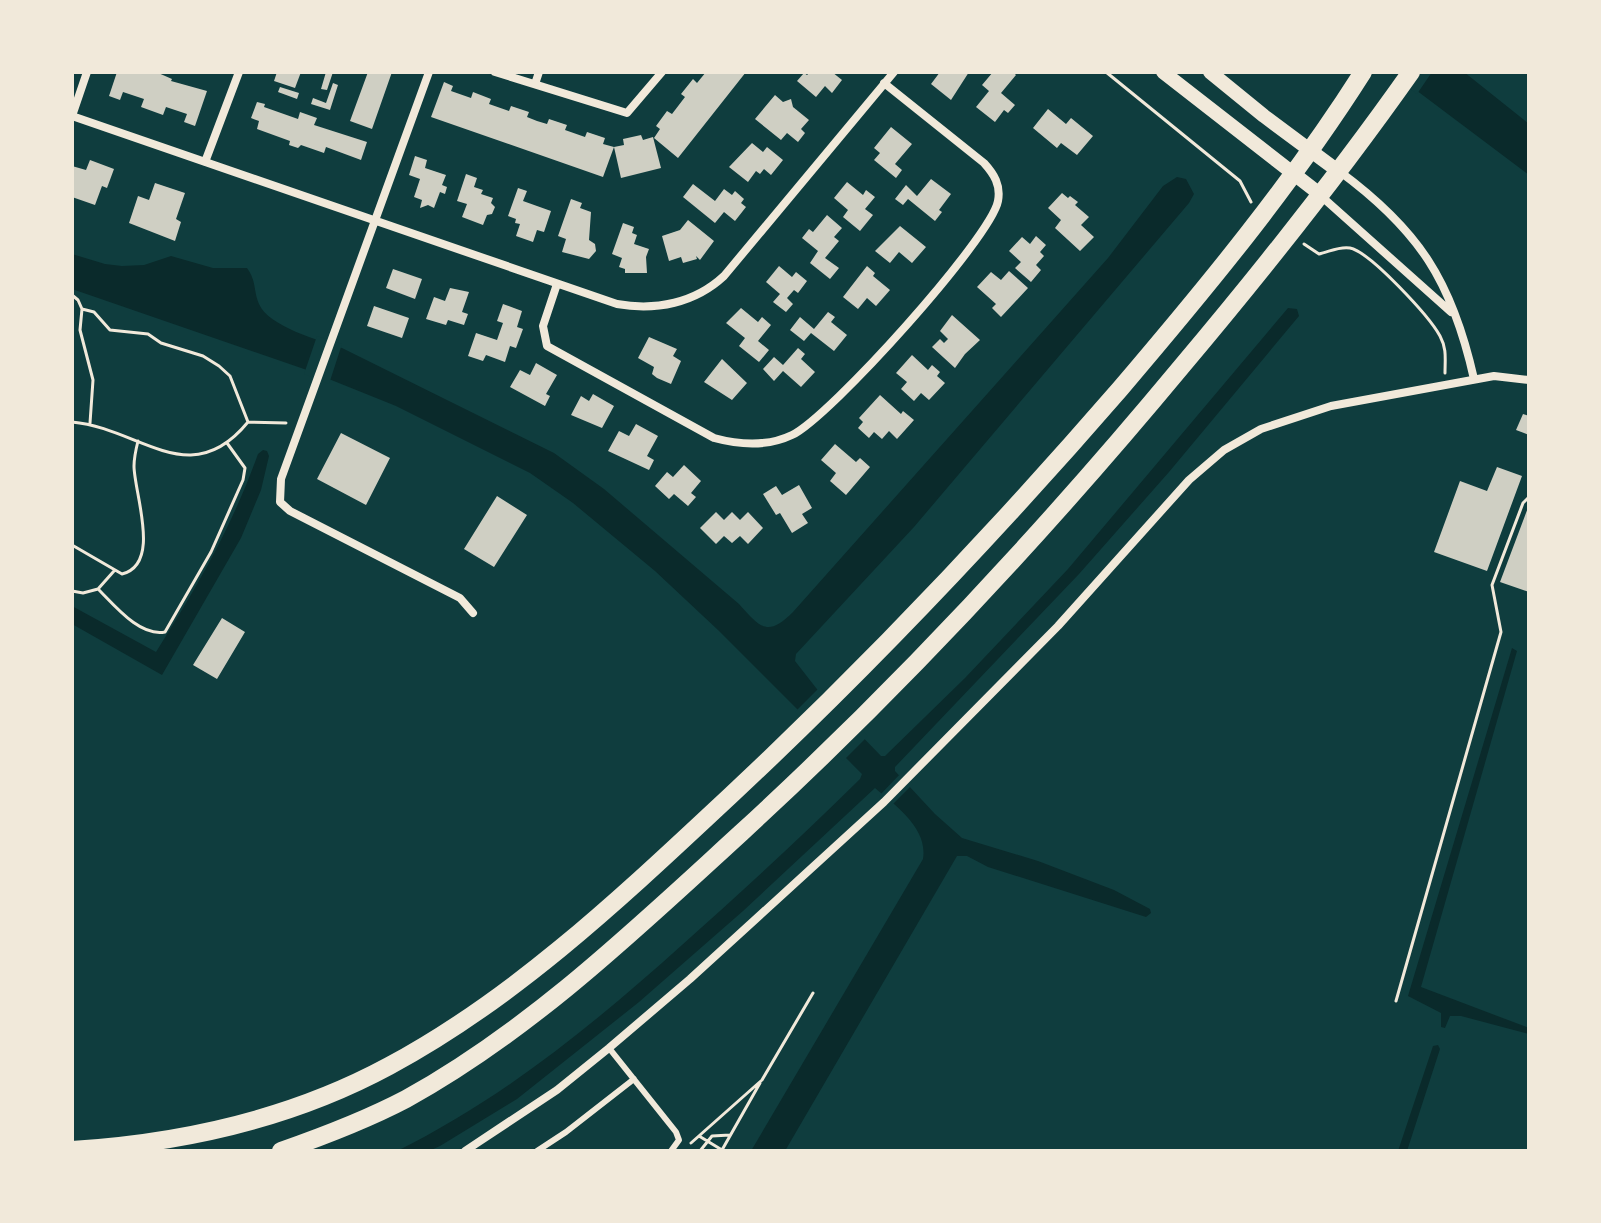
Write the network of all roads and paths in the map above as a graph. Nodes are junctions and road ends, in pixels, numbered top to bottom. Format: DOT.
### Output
graph roads {
  1 [pos="87,72"];
  2 [pos="239,72"];
  3 [pos="429,72"];
  4 [pos="495,72"];
  5 [pos="539,72"];
  6 [pos="662,72"];
  7 [pos="894,72"];
  8 [pos="1163,72"];
  9 [pos="1210,72"];
  10 [pos="1363,72"];
  11 [pos="1411,72"];
  12 [pos="884,83"];
  13 [pos="535,84"];
  14 [pos="72,116"];
  15 [pos="1309,150"];
  16 [pos="205,162"];
  17 [pos="1338,171"];
  18 [pos="1293,173"];
  19 [pos="1321,195"];
  20 [pos="373,220"];
  21 [pos="557,284"];
  22 [pos="72,295"];
  23 [pos="82,309"];
  24 [pos="1455,315"];
  25 [pos="1447,351"];
  26 [pos="1474,379"];
  27 [pos="1529,380"];
  28 [pos="1448,384"];
  29 [pos="72,422"];
  30 [pos="248,422"];
  31 [pos="301,423"];
  32 [pos="90,424"];
  33 [pos="138,441"];
  34 [pos="227,443"];
  35 [pos="1529,497"];
  36 [pos="72,545"];
  37 [pos="114,571"];
  38 [pos="98,589"];
  39 [pos="72,591"];
  40 [pos="473,613"];
  41 [pos="813,993"];
  42 [pos="1396,1001"];
  43 [pos="609,1048"];
  44 [pos="634,1079"];
  45 [pos="762,1080"];
  46 [pos="730,1135"];
  47 [pos="699,1136"];
  48 [pos="706,1141"];
  49 [pos="690,1144"];
  50 [pos="72,1150"];
  51 [pos="721,1150"];
  52 [pos="281,1151"];
  53 [pos="465,1151"];
  54 [pos="537,1151"];
  55 [pos="671,1151"];
  56 [pos="700,1151"];
  1 -- 14 [label="street"];
  2 -- 16 [label="street"];
  3 -- 20 [label="street"];
  4 -- 13 [label="street"];
  5 -- 13 [label="street"];
  6 -- 13 [label="street"];
  7 -- 12 [label="street"];
  8 -- 18 [label="street"];
  9 -- 15 [label="street"];
  10 -- 15 [label="highway"];
  11 -- 17 [label="highway"];
  12 -- 21 [label="street"];
  12 -- 21 [label="street"];
  14 -- 16 [label="street"];
  15 -- 17 [label="street"];
  15 -- 18 [label="highway"];
  16 -- 20 [label="street"];
  17 -- 19 [label="highway"];
  17 -- 24 [label="street"];
  18 -- 19 [label="street"];
  18 -- 50 [label="highway"];
  19 -- 24 [label="street"];
  19 -- 52 [label="highway"];
  20 -- 21 [label="street"];
  20 -- 31 [label="street"];
  22 -- 23 [label="path"];
  23 -- 30 [label="path"];
  23 -- 32 [label="path"];
  24 -- 26 [label="street"];
  25 -- 28 [label="path"];
  26 -- 27 [label="street"];
  26 -- 28 [label="street"];
  28 -- 43 [label="street"];
  29 -- 32 [label="path"];
  30 -- 31 [label="path"];
  30 -- 34 [label="path"];
  31 -- 40 [label="street"];
  32 -- 33 [label="path"];
  33 -- 34 [label="path"];
  33 -- 37 [label="path"];
  34 -- 38 [label="path"];
  35 -- 42 [label="path"];
  36 -- 37 [label="path"];
  37 -- 38 [label="path"];
  38 -- 39 [label="path"];
  41 -- 45 [label="path"];
  43 -- 44 [label="lane"];
  43 -- 53 [label="street"];
  44 -- 54 [label="lane"];
  44 -- 55 [label="lane"];
  45 -- 46 [label="path"];
  45 -- 47 [label="path"];
  46 -- 48 [label="path"];
  46 -- 51 [label="path"];
  47 -- 48 [label="path"];
  47 -- 49 [label="path"];
  48 -- 51 [label="path"];
  48 -- 56 [label="path"];
}
